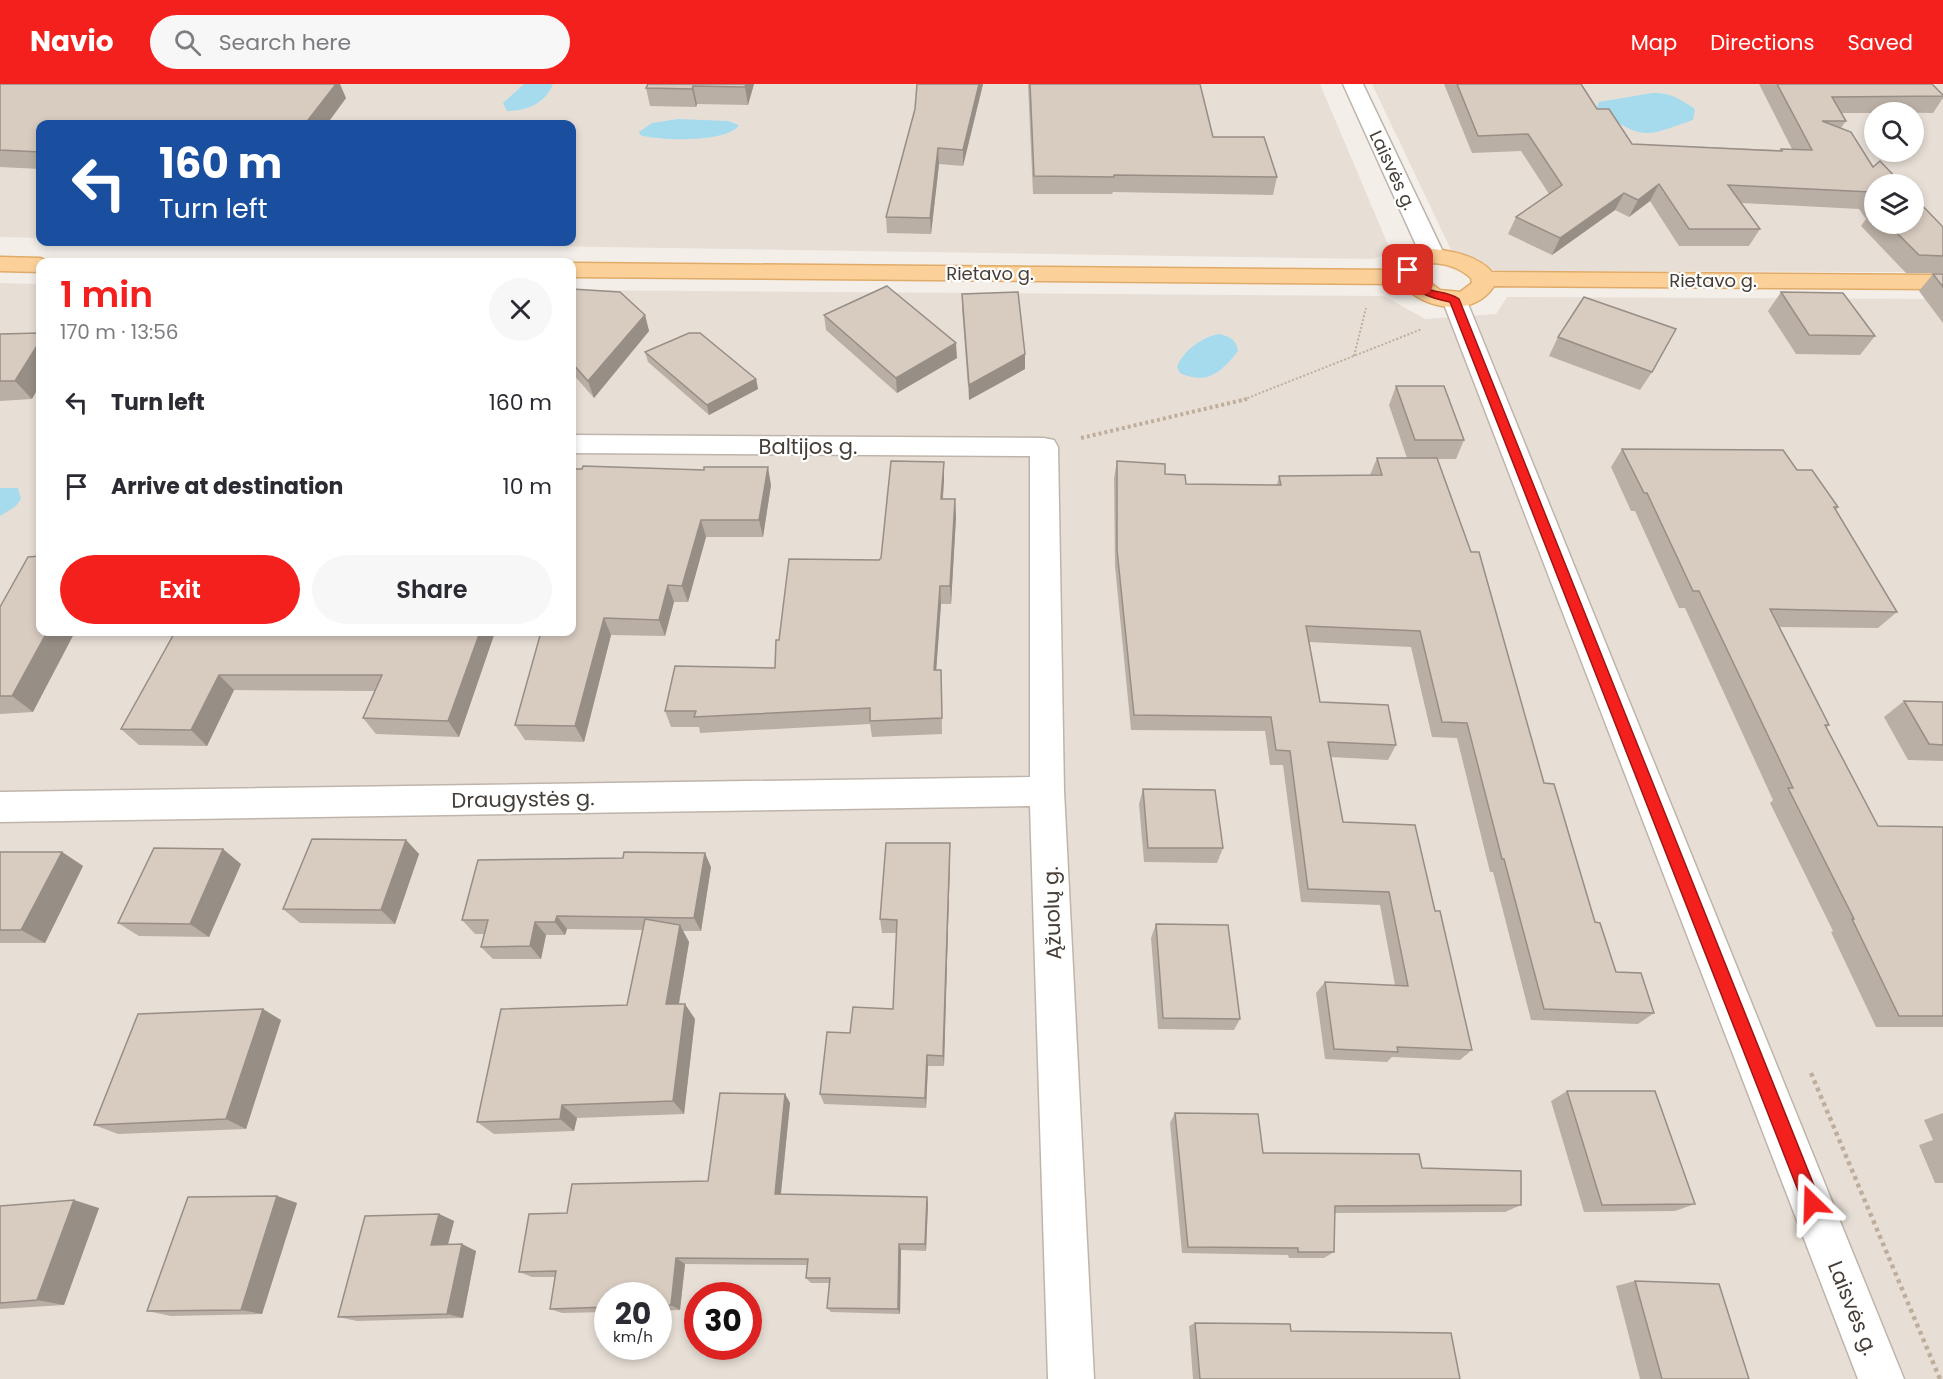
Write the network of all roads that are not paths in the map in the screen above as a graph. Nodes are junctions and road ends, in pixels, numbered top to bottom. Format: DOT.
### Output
graph roads {
  1 [pos="1353,84"];
  2 [pos="1434,256"];
  3 [pos="0,264"];
  4 [pos="36,265"];
  5 [pos="576,270"];
  6 [pos="1409,277"];
  7 [pos="1483,279"];
  8 [pos="1943,282"];
  9 [pos="1454,299"];
  10 [pos="576,444"];
  11 [pos="1044,447"];
  12 [pos="1047,791"];
  13 [pos="0,807"];
  14 [pos="1071,1379"];
  15 [pos="1881,1379"];
  1 -- 2 [label="street, Laisvės g."];
  2 -- 6 [label="main road"];
  2 -- 7 [label="main road"];
  3 -- 4 [label="main road"];
  5 -- 6 [label="main road, Rietavo g."];
  6 -- 9 [label="main road"];
  7 -- 8 [label="main road, Rietavo g."];
  7 -- 9 [label="main road"];
  9 -- 15 [label="street, Laisvės g."];
  10 -- 11 [label="street, Baltijos g."];
  11 -- 12 [label="street, Ąžuolų g."];
  12 -- 13 [label="street, Draugystės g."];
  12 -- 14 [label="street, Ąžuolų g."];
}
